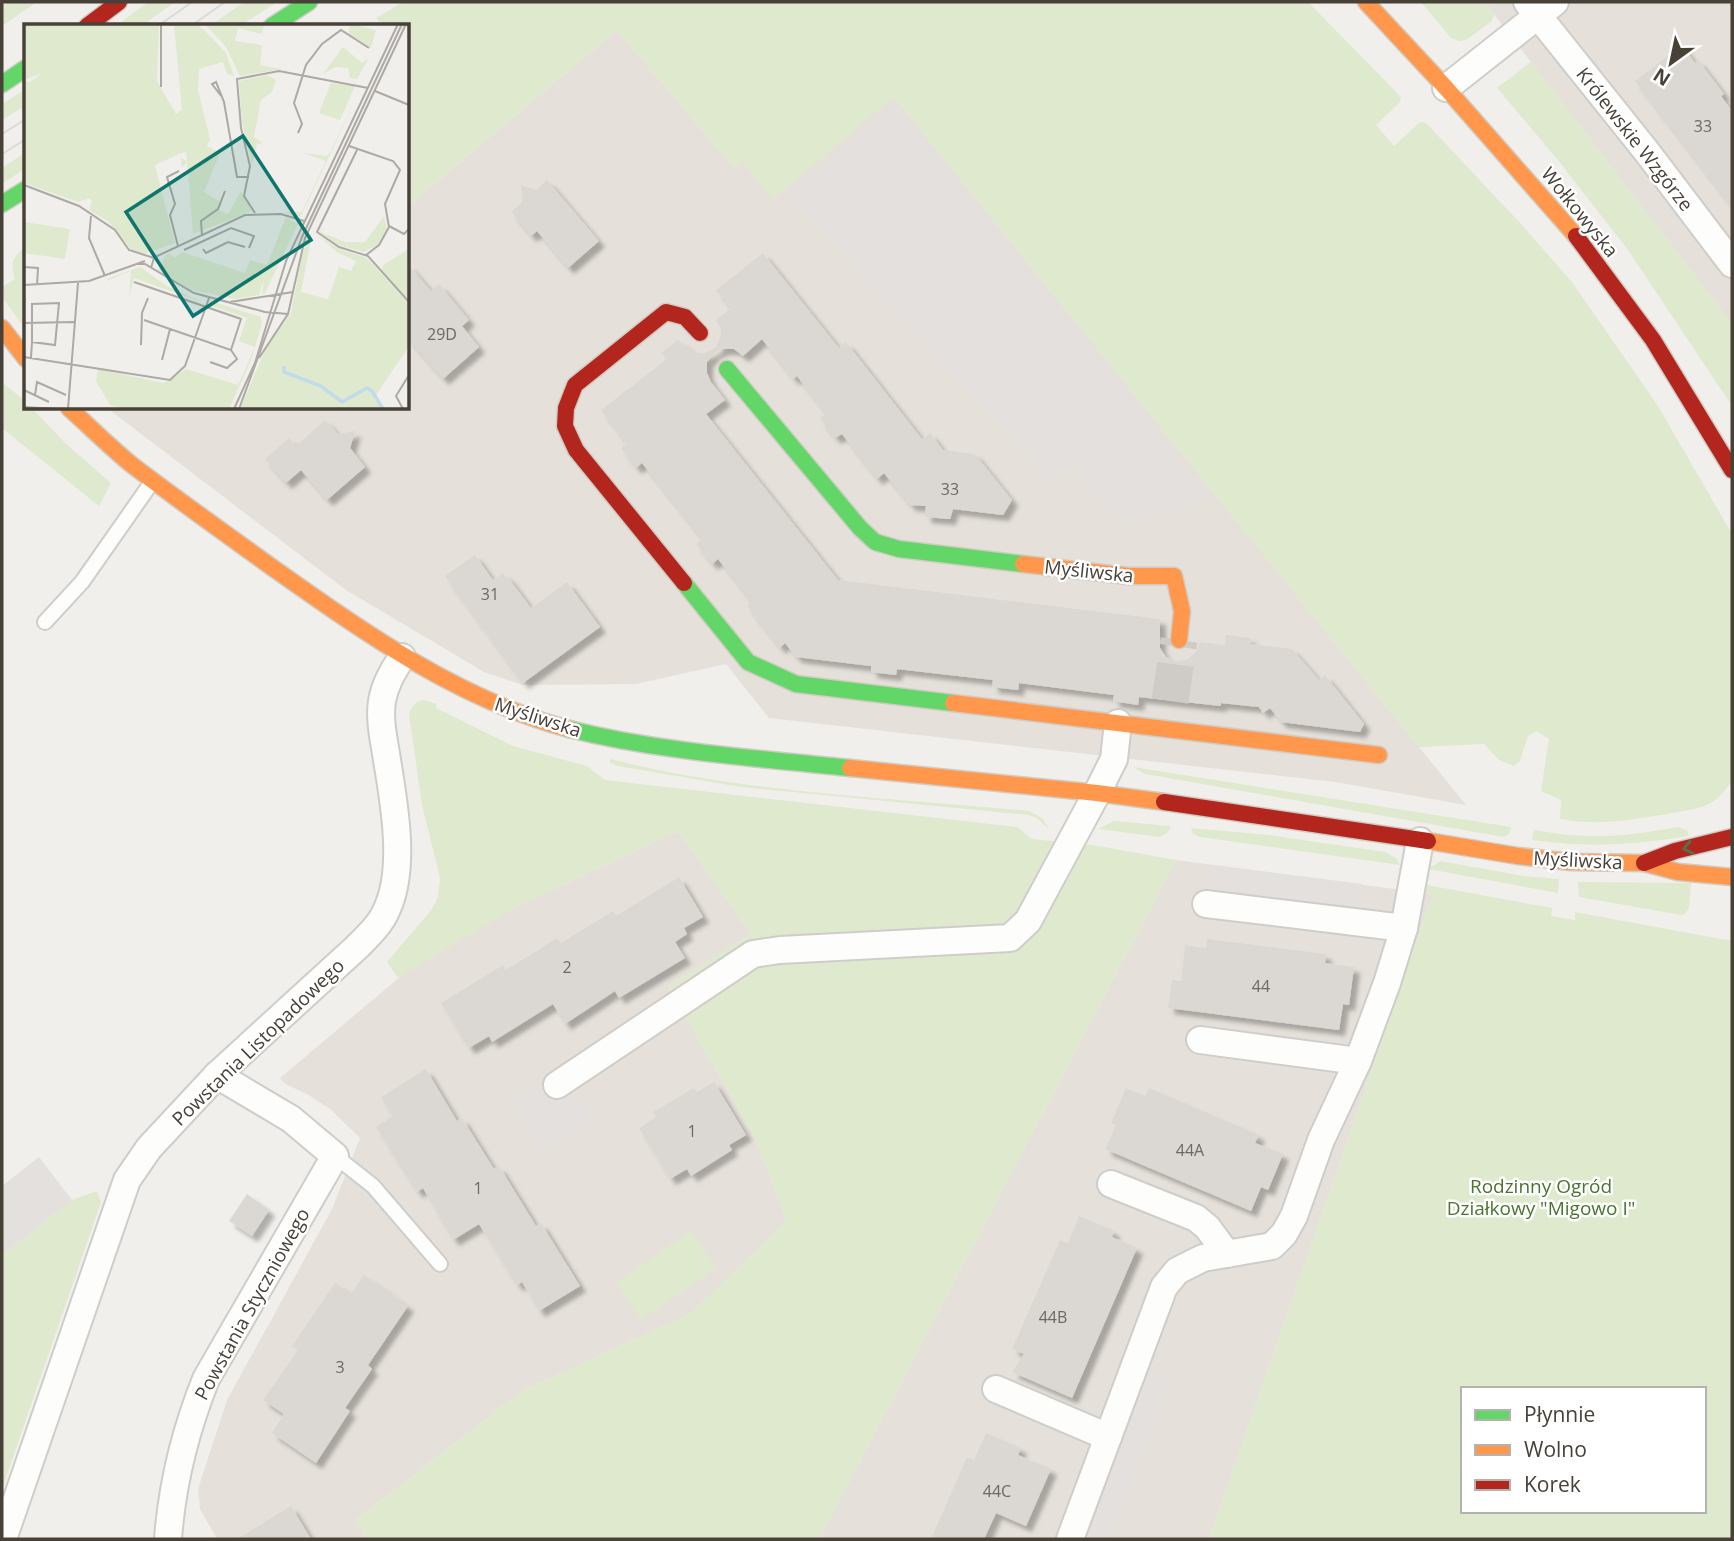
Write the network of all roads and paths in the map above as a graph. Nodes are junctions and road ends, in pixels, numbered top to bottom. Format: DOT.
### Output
graph roads {
  1 [pos="119,2"];
  2 [pos="309,2"];
  3 [pos="1366,2"];
  4 [pos="1540,6"];
  5 [pos="90,24"];
  6 [pos="275,24"];
  7 [pos="24,69"];
  8 [pos="2,84"];
  9 [pos="1446,88"];
  10 [pos="24,190"];
  11 [pos="2,204"];
  12 [pos="1732,264"];
  13 [pos="2,328"];
  14 [pos="700,333"];
  15 [pos="24,356"];
  16 [pos="727,369"];
  17 [pos="71,410"];
  18 [pos="1732,470"];
  19 [pos="153,481"];
  20 [pos="45,622"];
  21 [pos="1179,640"];
  22 [pos="402,657"];
  23 [pos="1168,710"];
  24 [pos="1118,723"];
  25 [pos="1166,729"];
  26 [pos="1379,755"];
  27 [pos="1097,793"];
  28 [pos="1732,837"];
  29 [pos="1420,841"];
  30 [pos="1644,863"];
  31 [pos="1732,877"];
  32 [pos="1206,904"];
  33 [pos="1404,929"];
  34 [pos="1200,1040"];
  35 [pos="1358,1061"];
  36 [pos="217,1076"];
  37 [pos="557,1085"];
  38 [pos="335,1156"];
  39 [pos="1111,1184"];
  40 [pos="1227,1254"];
  41 [pos="440,1264"];
  42 [pos="996,1389"];
  43 [pos="1108,1437"];
  44 [pos="3,1539"];
  45 [pos="168,1539"];
  46 [pos="1070,1539"];
  1 -- 5 [label="street"];
  2 -- 6 [label="street"];
  3 -- 9 [label="street, Wołkowyska"];
  4 -- 9 [label="street, Królewskie Wzgórze"];
  4 -- 12 [label="street, Królewskie Wzgórze"];
  7 -- 8 [label="street"];
  9 -- 18 [label="street, Wołkowyska"];
  10 -- 11 [label="street"];
  13 -- 15 [label="street"];
  14 -- 24 [label="street"];
  16 -- 21 [label="street, Myśliwska"];
  17 -- 19 [label="street, Myśliwska"];
  19 -- 20 [label="lane"];
  19 -- 22 [label="street, Myśliwska"];
  22 -- 27 [label="street, Myśliwska"];
  22 -- 36 [label="street, Powstania Listopadowego"];
  23 -- 25 [label="street"];
  24 -- 25 [label="street"];
  24 -- 27 [label="street"];
  25 -- 26 [label="street"];
  27 -- 29 [label="street, Myśliwska"];
  27 -- 37 [label="street"];
  28 -- 30 [label="street, Myśliwska, one-way"];
  29 -- 30 [label="street, Myśliwska"];
  29 -- 33 [label="street"];
  30 -- 31 [label="street, Myśliwska"];
  32 -- 33 [label="street"];
  33 -- 35 [label="street"];
  34 -- 35 [label="street"];
  35 -- 40 [label="street"];
  36 -- 38 [label="street"];
  36 -- 44 [label="street, Powstania Listopadowego"];
  38 -- 41 [label="lane"];
  38 -- 45 [label="street, Powstania Styczniowego"];
  39 -- 40 [label="street"];
  40 -- 43 [label="street"];
  42 -- 43 [label="street"];
  43 -- 46 [label="street"];
}
